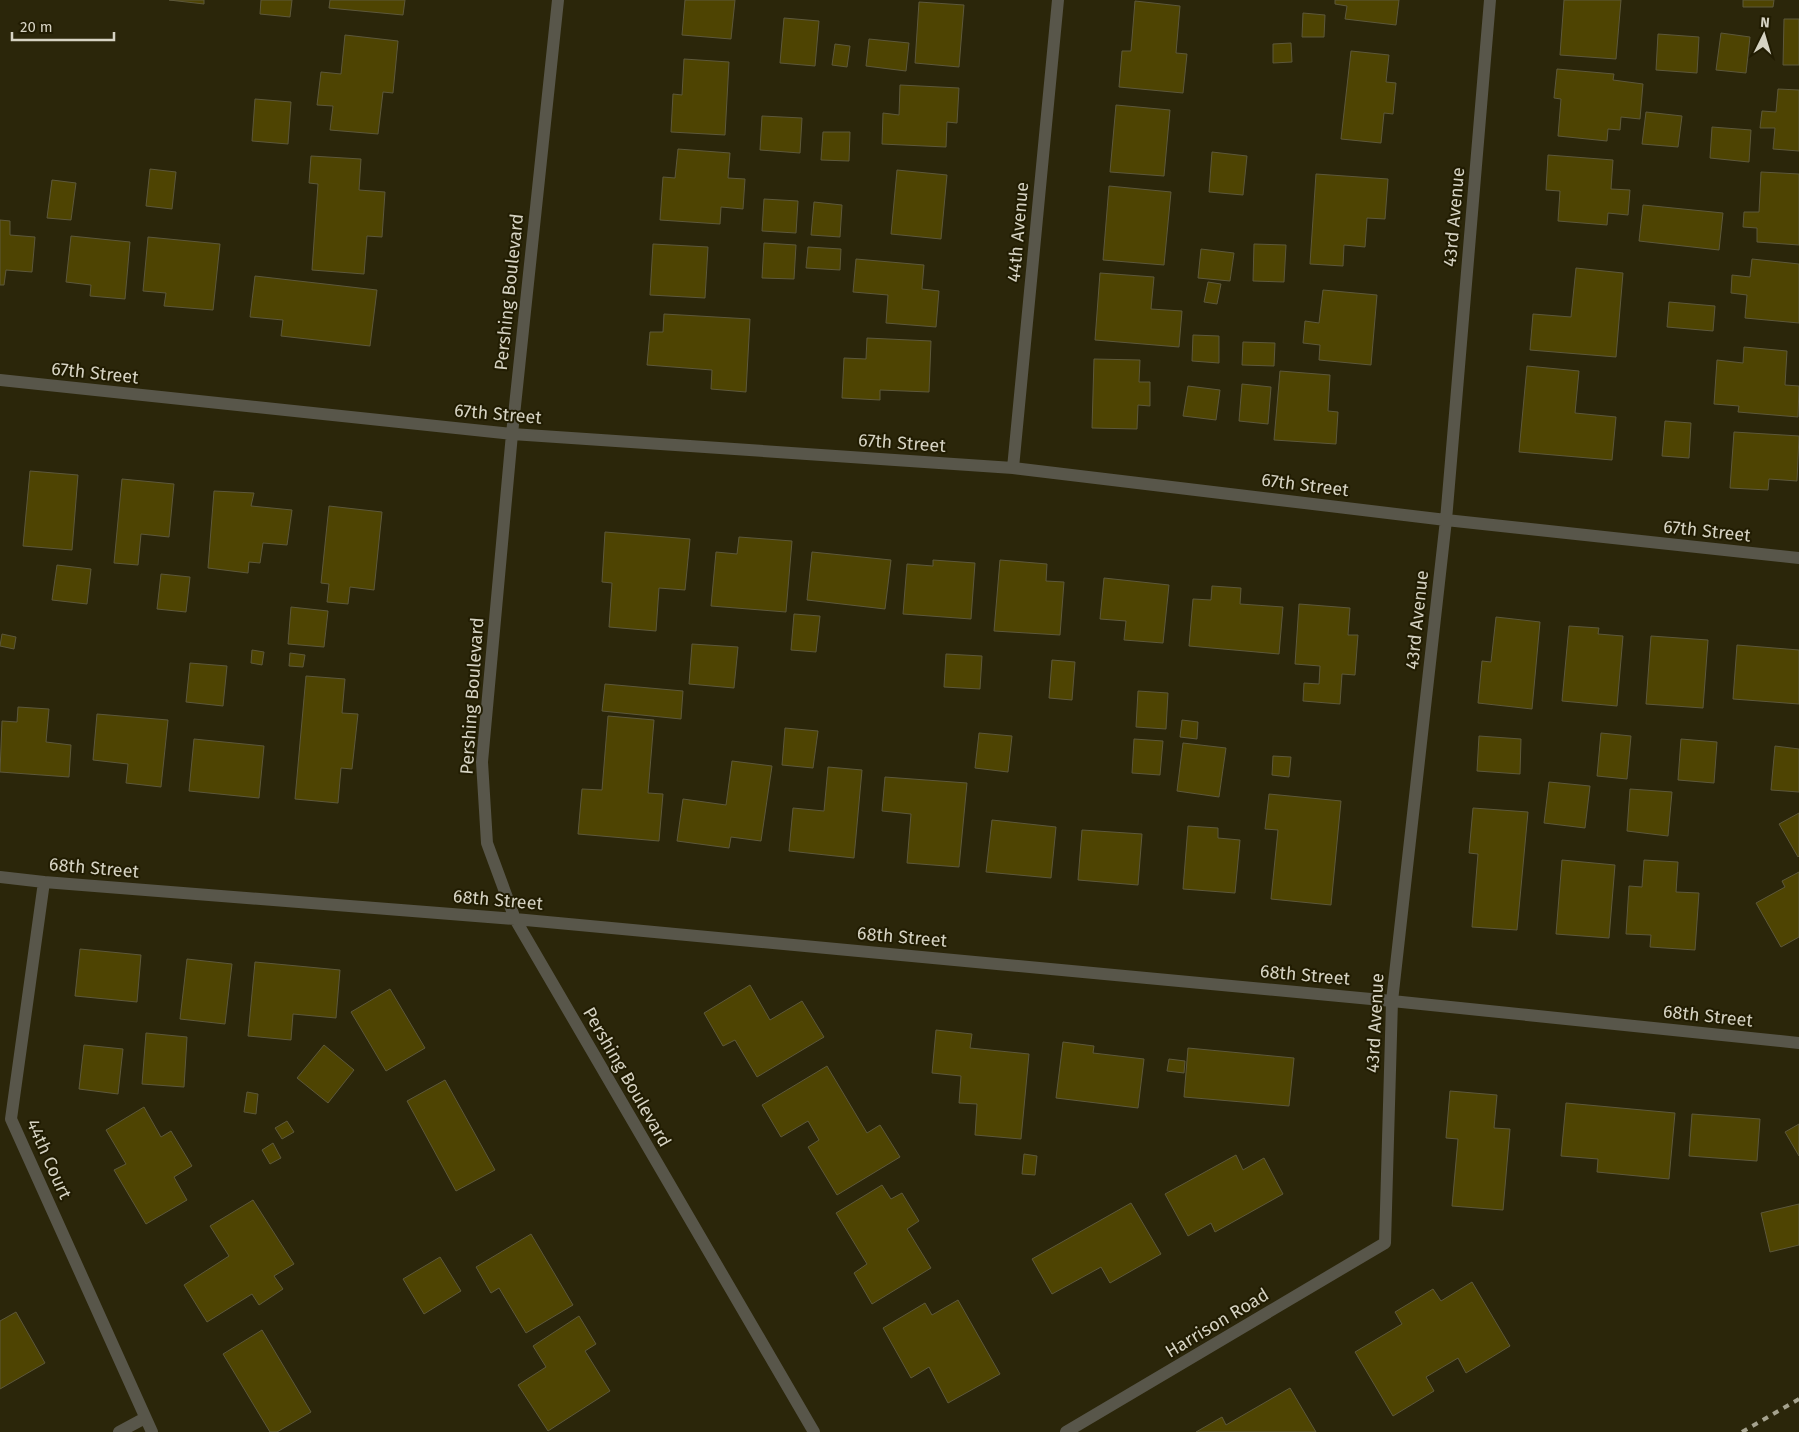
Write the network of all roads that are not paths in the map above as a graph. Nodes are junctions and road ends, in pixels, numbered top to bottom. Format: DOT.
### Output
graph roads {
  1 [pos="558,0"];
  2 [pos="1058,0"];
  3 [pos="1490,0"];
  4 [pos="0,380"];
  5 [pos="512,434"];
  6 [pos="1013,468"];
  7 [pos="1446,520"];
  8 [pos="1799,558"];
  9 [pos="0,877"];
  10 [pos="44,882"];
  11 [pos="514,918"];
  12 [pos="1392,1001"];
  13 [pos="1799,1044"];
  14 [pos="1385,1243"];
  15 [pos="145,1418"];
  16 [pos="119,1432"];
  17 [pos="152,1432"];
  18 [pos="814,1432"];
  19 [pos="1066,1432"];
  1 -- 5 [label="street, Pershing Boulevard"];
  2 -- 6 [label="street, 44th Avenue"];
  3 -- 7 [label="street, 43rd Avenue"];
  4 -- 5 [label="street, 67th Street"];
  5 -- 6 [label="street, 67th Street"];
  5 -- 11 [label="street, Pershing Boulevard"];
  6 -- 7 [label="street, 67th Street"];
  7 -- 8 [label="street, 67th Street"];
  7 -- 12 [label="street, 43rd Avenue"];
  9 -- 10 [label="street, 68th Street"];
  10 -- 11 [label="street, 68th Street"];
  10 -- 15 [label="street, 44th Court"];
  11 -- 12 [label="street, 68th Street"];
  11 -- 18 [label="street, Pershing Boulevard"];
  12 -- 13 [label="street, 68th Street"];
  12 -- 14 [label="street, 43rd Avenue"];
  14 -- 19 [label="street, Harrison Road"];
  15 -- 16 [label="street"];
  15 -- 17 [label="street, 44th Court"];
}
